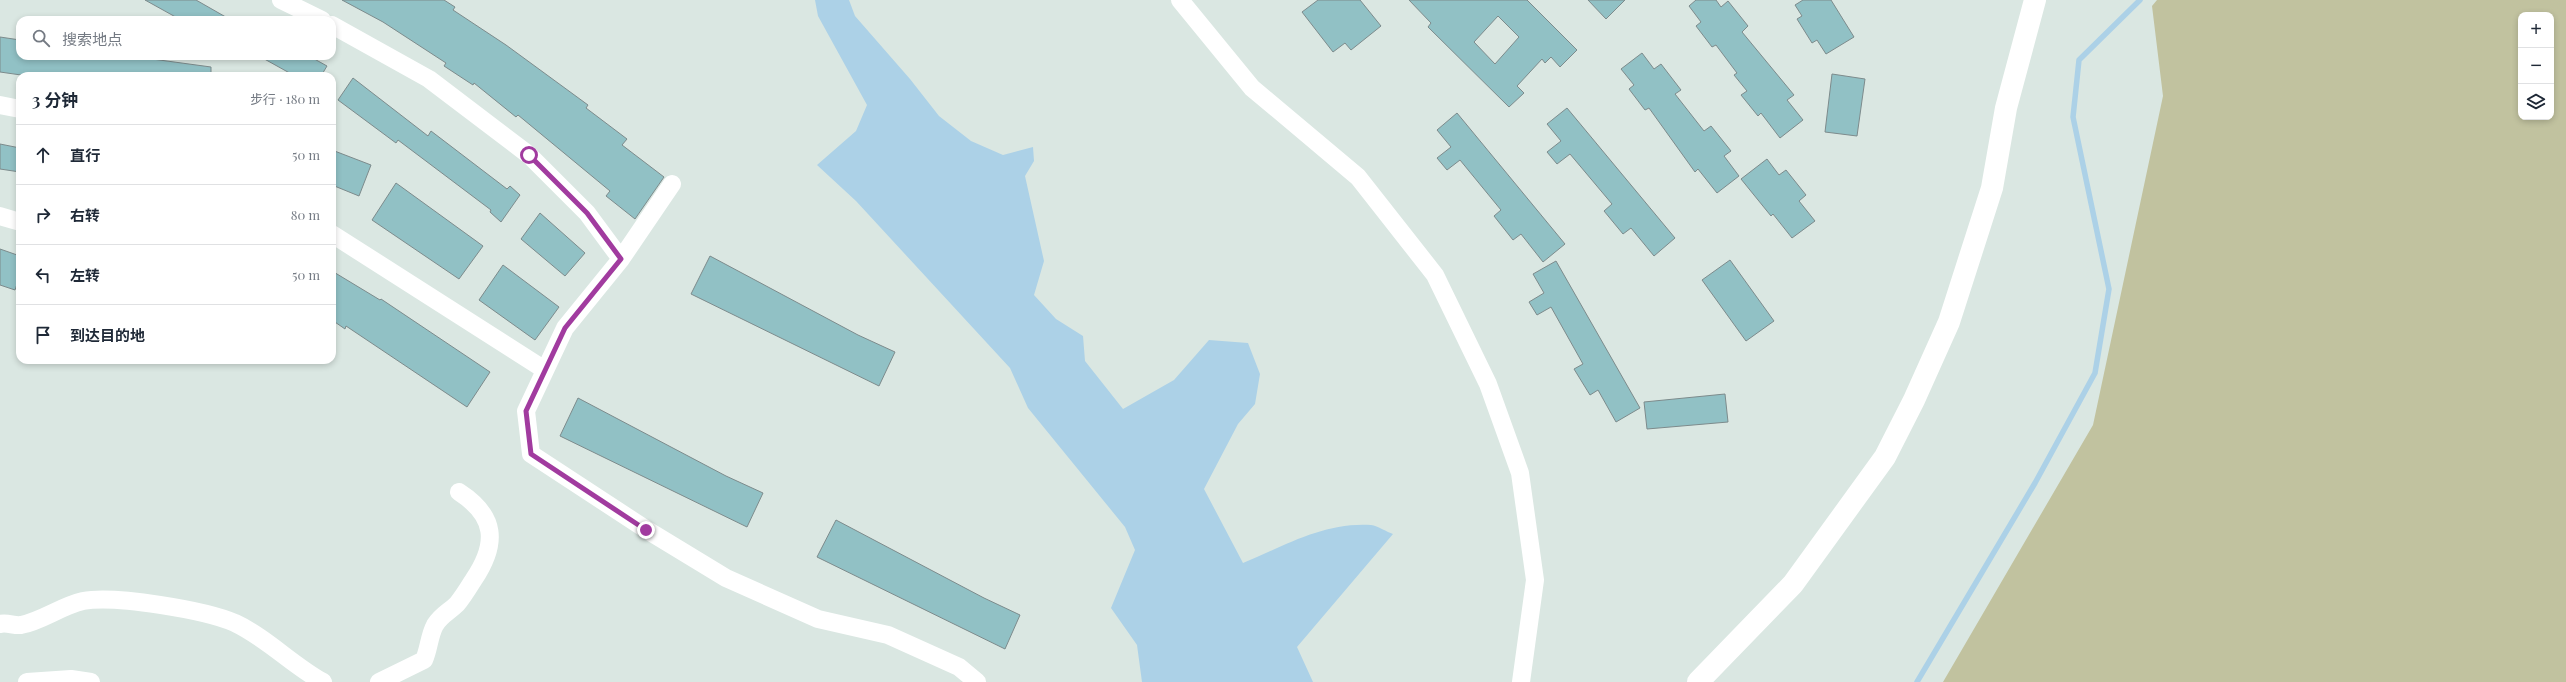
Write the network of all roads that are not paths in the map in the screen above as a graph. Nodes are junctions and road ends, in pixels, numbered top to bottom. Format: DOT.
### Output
graph roads {
  1 [pos="281,0"];
  2 [pos="1180,0"];
  3 [pos="2035,0"];
  4 [pos="314,16"];
  5 [pos="336,27"];
  6 [pos="0,105"];
  7 [pos="16,108"];
  8 [pos="672,184"];
  9 [pos="0,216"];
  10 [pos="16,221"];
  11 [pos="336,237"];
  12 [pos="621,259"];
  13 [pos="546,370"];
  14 [pos="458,492"];
  15 [pos="0,624"];
  16 [pos="382,681"];
  17 [pos="27,682"];
  18 [pos="91,682"];
  19 [pos="322,682"];
  20 [pos="977,682"];
  21 [pos="1521,682"];
  22 [pos="1698,682"];
  1 -- 4 [label="street"];
  2 -- 21 [label="street"];
  3 -- 22 [label="street"];
  5 -- 12 [label="street"];
  6 -- 7 [label="street"];
  8 -- 12 [label="street"];
  9 -- 10 [label="street"];
  11 -- 13 [label="street"];
  12 -- 13 [label="street"];
  13 -- 20 [label="street"];
  14 -- 16 [label="street"];
  15 -- 19 [label="street"];
  17 -- 18 [label="street"];
}
